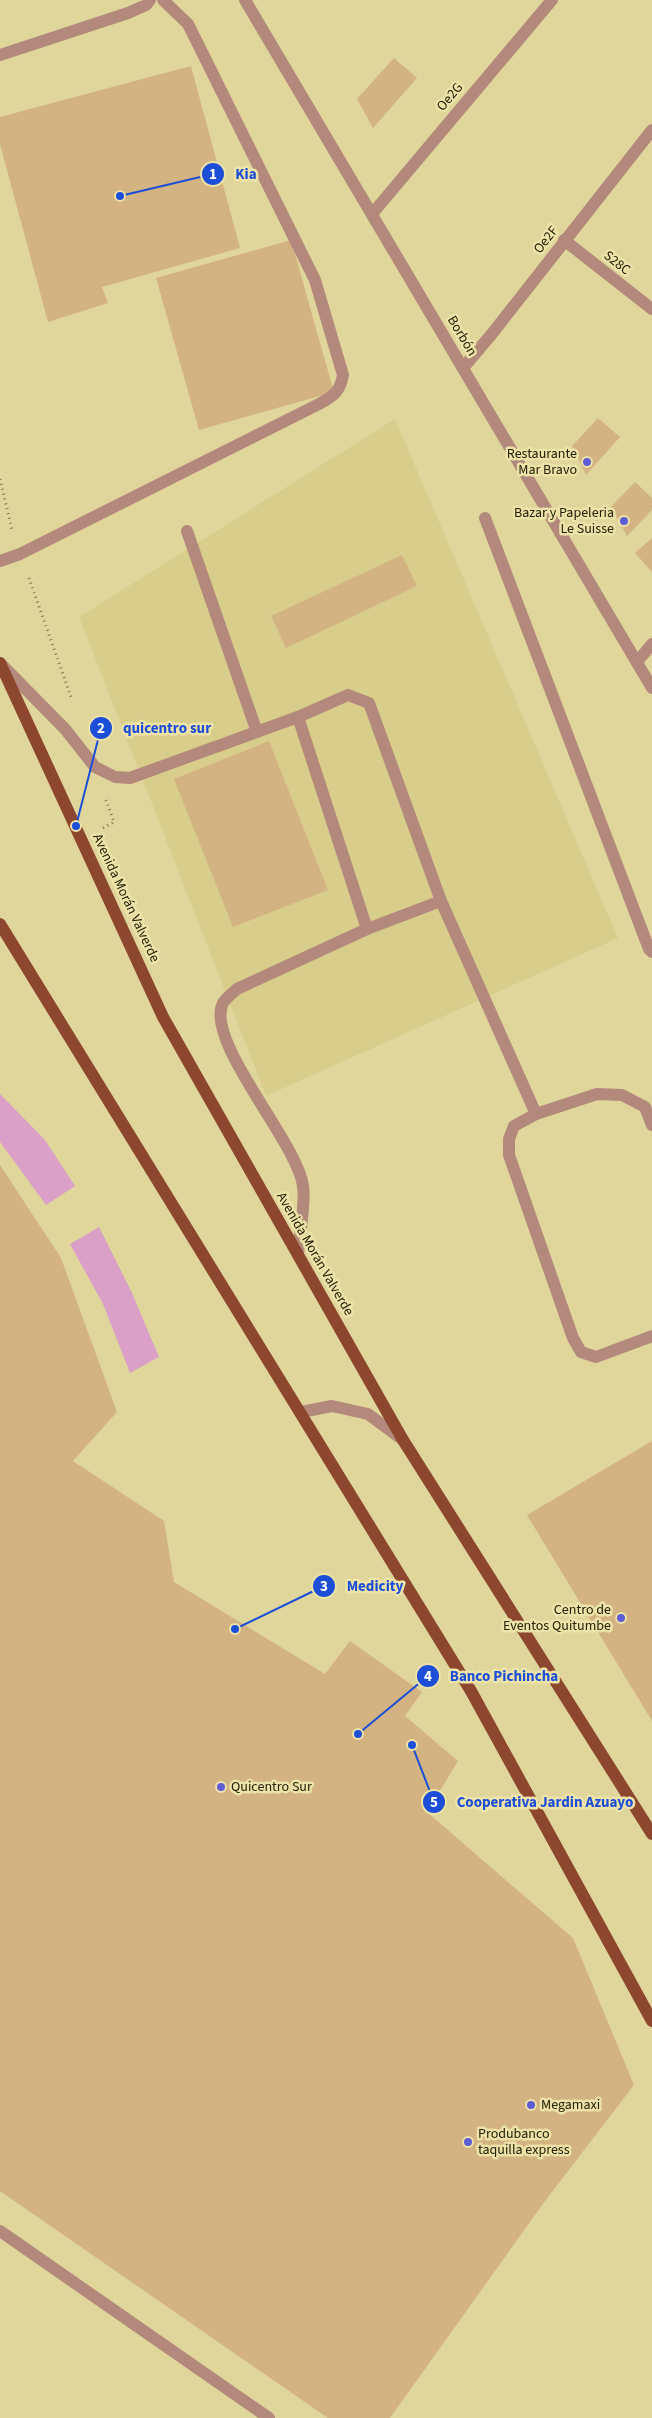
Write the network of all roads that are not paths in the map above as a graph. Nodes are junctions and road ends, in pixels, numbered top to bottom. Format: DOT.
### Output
graph roads {
  1 [pos="150,0"];
  2 [pos="163,0"];
  3 [pos="245,0"];
  4 [pos="552,0"];
  5 [pos="0,55"];
  6 [pos="652,130"];
  7 [pos="372,214"];
  8 [pos="564,240"];
  9 [pos="652,309"];
  10 [pos="463,368"];
  11 [pos="485,518"];
  12 [pos="187,530"];
  13 [pos="0,561"];
  14 [pos="652,644"];
  15 [pos="637,662"];
  16 [pos="0,663"];
  17 [pos="652,688"];
  18 [pos="298,717"];
  19 [pos="257,732"];
  20 [pos="441,900"];
  21 [pos="0,924"];
  22 [pos="367,929"];
  23 [pos="652,952"];
  24 [pos="536,1114"];
  25 [pos="652,1125"];
  26 [pos="298,1255"];
  27 [pos="652,1336"];
  28 [pos="301,1412"];
  29 [pos="403,1440"];
  30 [pos="652,1834"];
  31 [pos="652,2021"];
  32 [pos="0,2231"];
  33 [pos="269,2418"];
  1 -- 5 [label="street"];
  2 -- 13 [label="street"];
  3 -- 7 [label="street, Borbón"];
  4 -- 7 [label="street, Oe2G"];
  6 -- 8 [label="street, Oe2F"];
  7 -- 10 [label="street, Borbón"];
  8 -- 9 [label="street, S28C"];
  8 -- 10 [label="street, Oe2F"];
  10 -- 15 [label="street, Borbón"];
  11 -- 23 [label="street"];
  12 -- 19 [label="street"];
  14 -- 15 [label="street"];
  15 -- 17 [label="street, Borbón"];
  16 -- 19 [label="street"];
  16 -- 26 [label="main road, Avenida Morán Valverde"];
  18 -- 19 [label="street"];
  18 -- 20 [label="street"];
  18 -- 22 [label="street"];
  20 -- 22 [label="street"];
  20 -- 24 [label="street"];
  21 -- 28 [label="main road"];
  22 -- 26 [label="street"];
  24 -- 25 [label="street"];
  24 -- 27 [label="street"];
  26 -- 29 [label="main road, Avenida Morán Valverde"];
  28 -- 29 [label="street"];
  28 -- 31 [label="main road"];
  29 -- 30 [label="main road, Avenida Morán Valverde"];
  32 -- 33 [label="street"];
}
